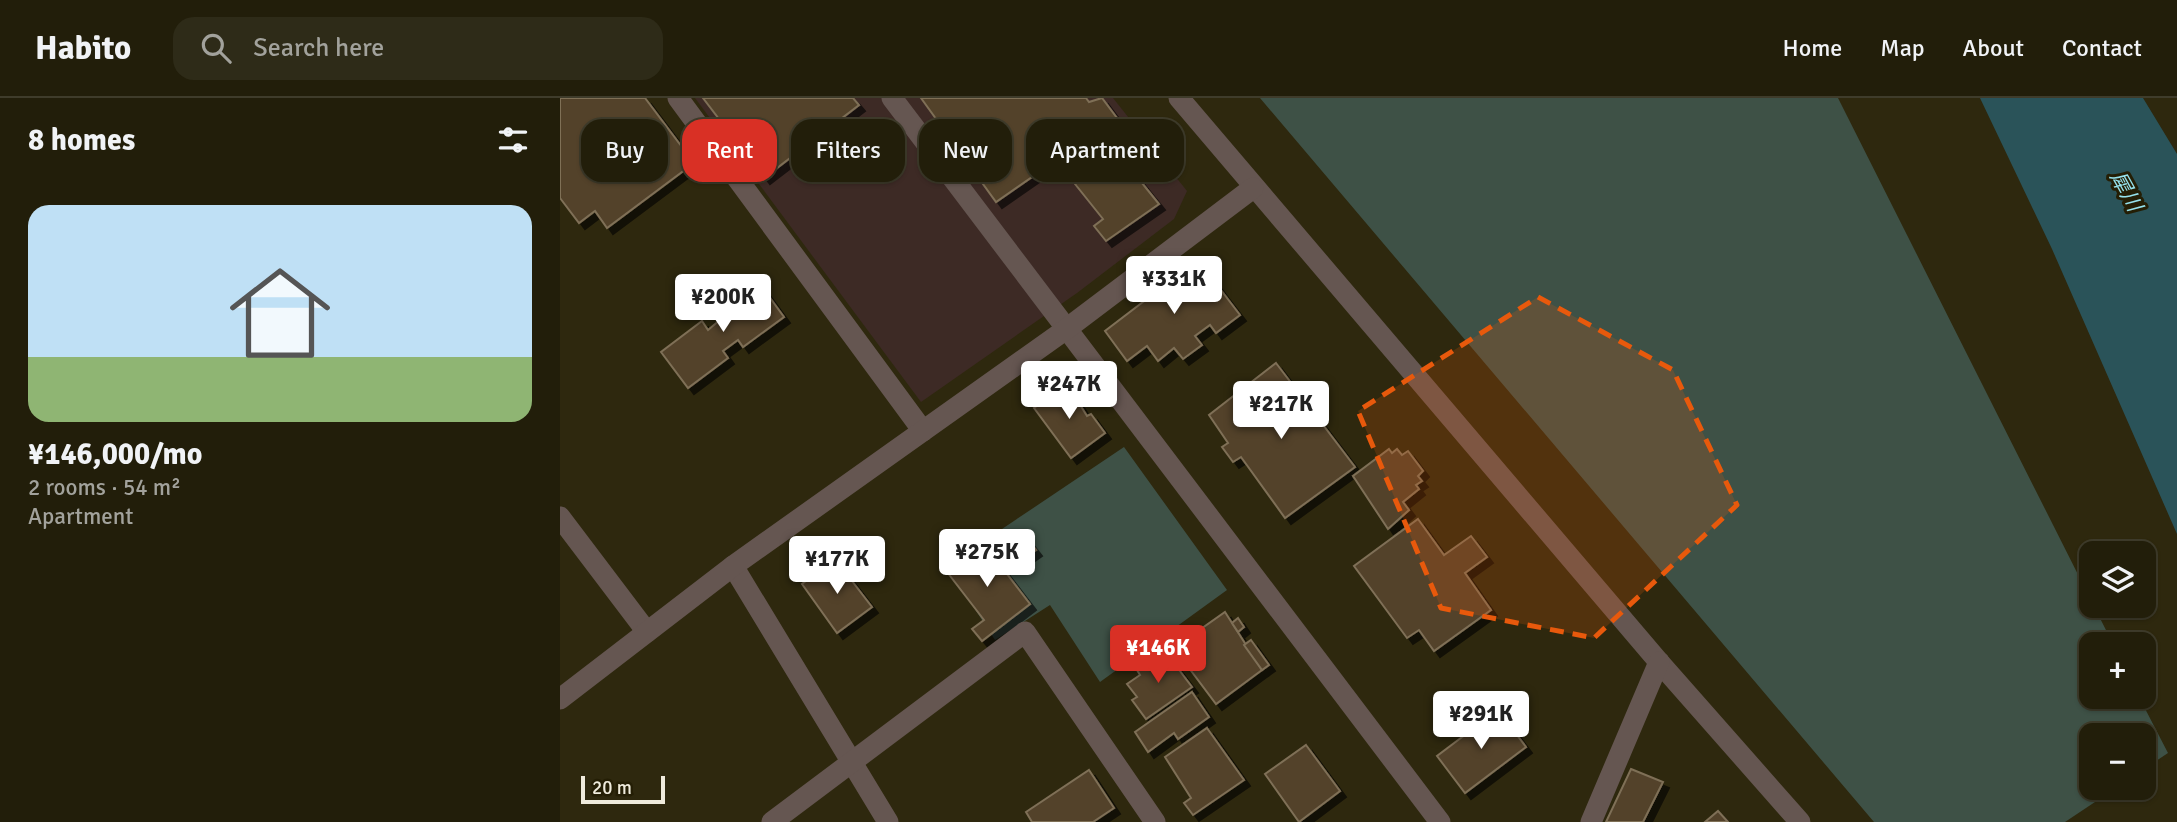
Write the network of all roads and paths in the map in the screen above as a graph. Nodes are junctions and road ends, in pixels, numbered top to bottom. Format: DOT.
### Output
graph roads {
  1 [pos="678,98"];
  2 [pos="892,98"];
  3 [pos="1179,98"];
  4 [pos="1253,188"];
  5 [pos="1065,330"];
  6 [pos="923,431"];
  7 [pos="560,517"];
  8 [pos="733,566"];
  9 [pos="647,632"];
  10 [pos="1659,662"];
  11 [pos="560,699"];
  12 [pos="853,761"];
  13 [pos="772,822"];
  14 [pos="888,822"];
  15 [pos="1155,822"];
  16 [pos="1440,822"];
  17 [pos="1591,822"];
  18 [pos="1800,822"];
  1 -- 6 [label="street"];
  2 -- 5 [label="street"];
  3 -- 4 [label="street"];
  4 -- 5 [label="street"];
  4 -- 10 [label="street"];
  5 -- 6 [label="street"];
  5 -- 16 [label="street"];
  6 -- 8 [label="street"];
  7 -- 9 [label="street"];
  8 -- 9 [label="street"];
  8 -- 12 [label="street"];
  9 -- 11 [label="street"];
  10 -- 17 [label="street"];
  10 -- 18 [label="street"];
  12 -- 13 [label="street"];
  12 -- 14 [label="street"];
  12 -- 15 [label="street"];
}
